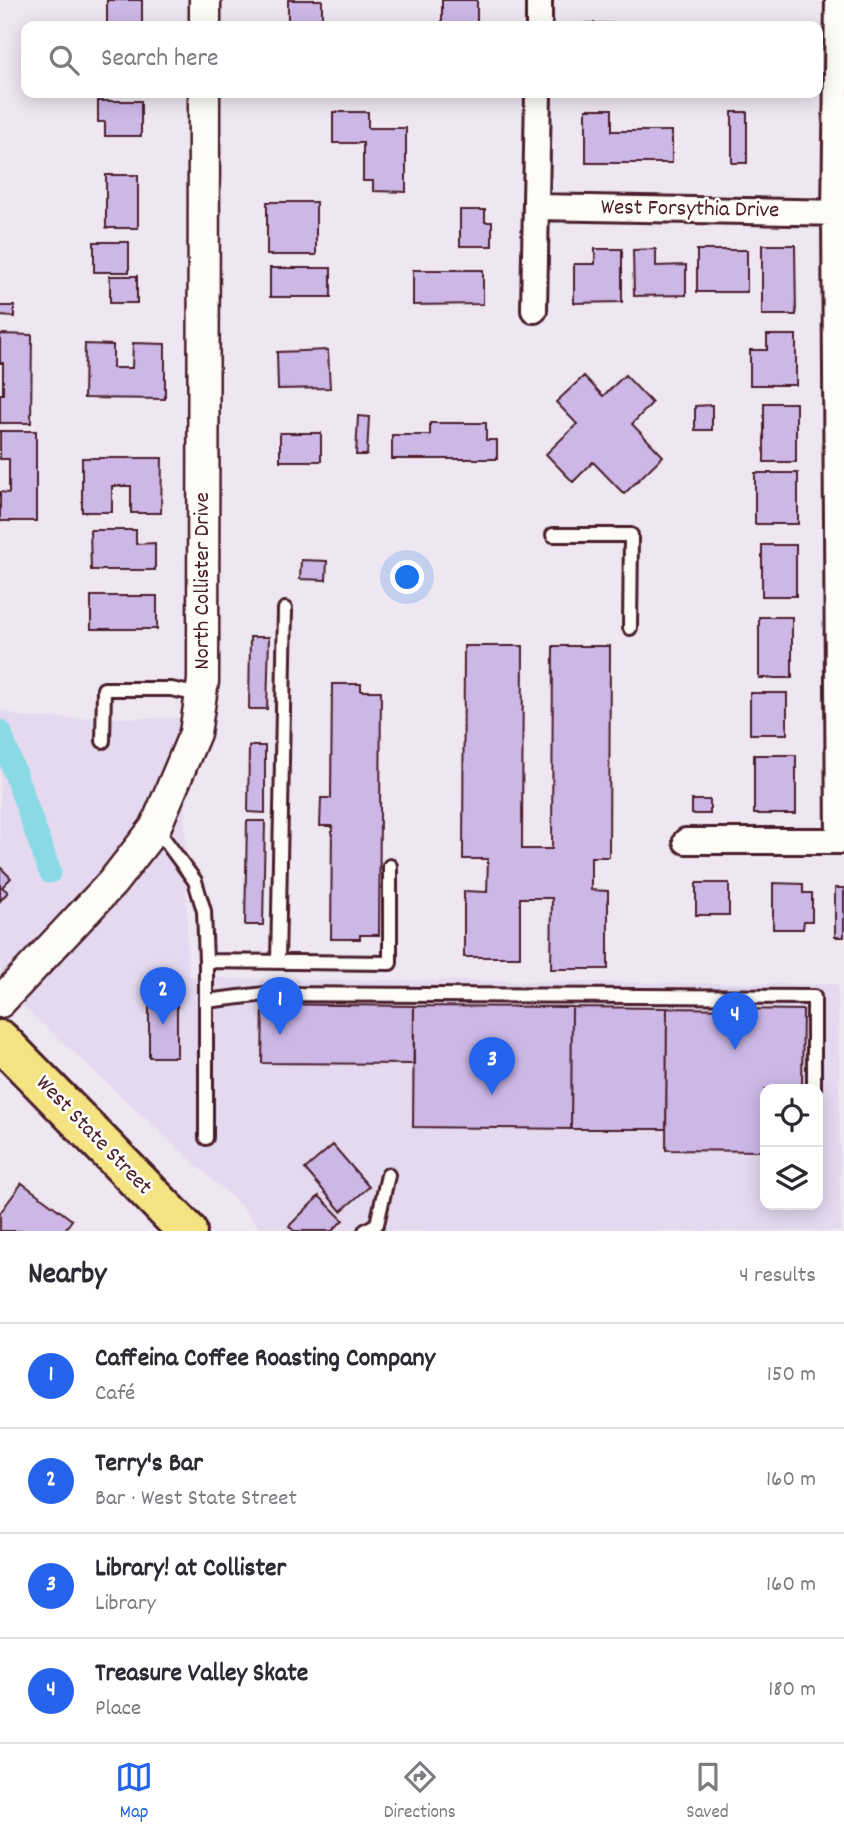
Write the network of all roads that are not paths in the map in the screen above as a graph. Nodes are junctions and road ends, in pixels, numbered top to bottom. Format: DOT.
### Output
graph roads {
  1 [pos="205,0"];
  2 [pos="539,0"];
  3 [pos="838,0"];
  4 [pos="205,21"];
  5 [pos="539,21"];
  6 [pos="204,98"];
  7 [pos="538,98"];
  8 [pos="536,207"];
  9 [pos="840,213"];
  10 [pos="534,310"];
  11 [pos="552,535"];
  12 [pos="285,609"];
  13 [pos="630,628"];
  14 [pos="201,695"];
  15 [pos="103,741"];
  16 [pos="156,828"];
  17 [pos="686,841"];
  18 [pos="841,841"];
  19 [pos="390,866"];
  20 [pos="206,961"];
  21 [pos="278,962"];
  22 [pos="206,1001"];
  23 [pos="0,1002"];
  24 [pos="0,1040"];
  25 [pos="814,1084"];
  26 [pos="206,1138"];
  27 [pos="388,1175"];
  28 [pos="187,1231"];
  29 [pos="365,1231"];
  1 -- 4 [label="street"];
  2 -- 5 [label="street"];
  3 -- 9 [label="street"];
  6 -- 14 [label="street, North Collister Drive"];
  7 -- 8 [label="street"];
  8 -- 9 [label="street, West Forsythia Drive"];
  8 -- 10 [label="street"];
  9 -- 18 [label="street"];
  11 -- 13 [label="lane"];
  12 -- 21 [label="lane"];
  14 -- 15 [label="lane"];
  14 -- 16 [label="street, North Collister Drive"];
  16 -- 20 [label="lane"];
  16 -- 23 [label="street, North Collister Drive"];
  17 -- 18 [label="street"];
  19 -- 21 [label="lane"];
  20 -- 21 [label="lane"];
  20 -- 22 [label="lane"];
  22 -- 25 [label="lane"];
  22 -- 26 [label="lane"];
  24 -- 28 [label="main road, West State Street"];
  27 -- 29 [label="lane"];
}
